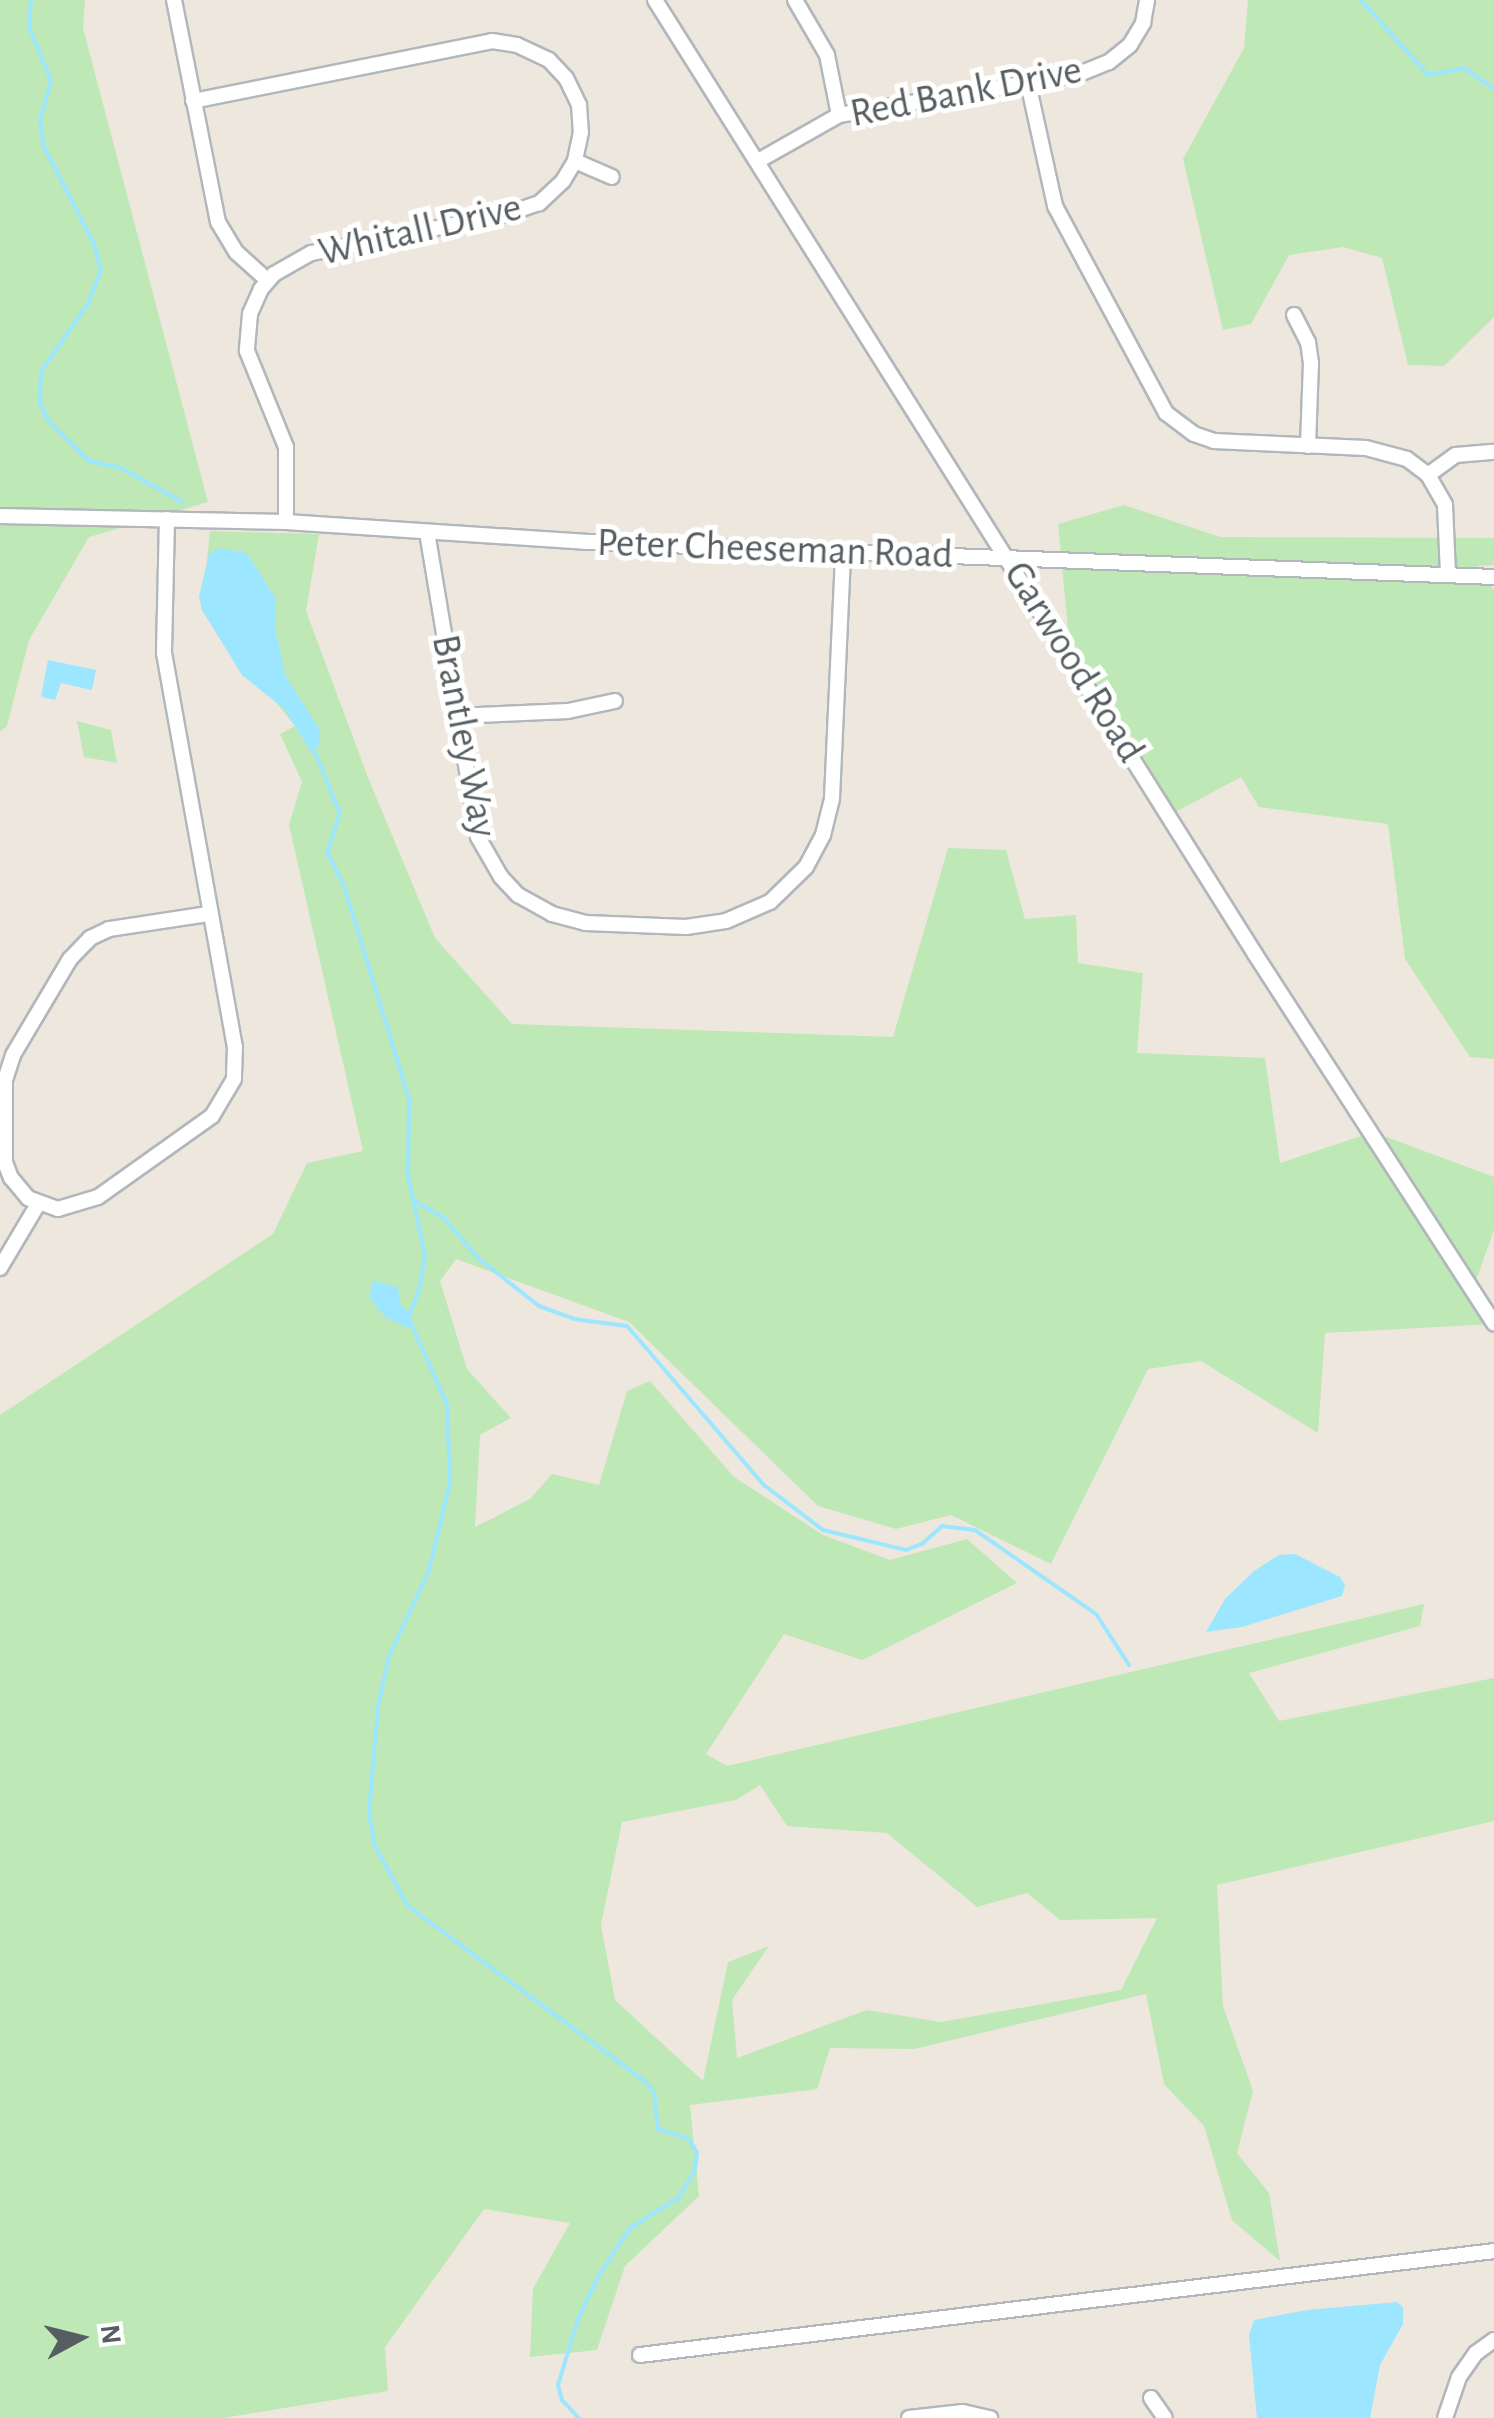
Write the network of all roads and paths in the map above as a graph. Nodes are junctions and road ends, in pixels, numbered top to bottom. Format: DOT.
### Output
graph roads {
  1 [pos="174,0"];
  2 [pos="655,0"];
  3 [pos="796,0"];
  4 [pos="1147,0"];
  5 [pos="1028,83"];
  6 [pos="194,101"];
  7 [pos="838,116"];
  8 [pos="574,160"];
  9 [pos="758,161"];
  10 [pos="612,177"];
  11 [pos="267,280"];
  12 [pos="1294,315"];
  13 [pos="1308,446"];
  14 [pos="1494,452"];
  15 [pos="1428,475"];
  16 [pos="0,516"];
  17 [pos="167,519"];
  18 [pos="286,522"];
  19 [pos="427,532"];
  20 [pos="843,552"];
  21 [pos="1009,560"];
  22 [pos="1448,575"];
  23 [pos="1494,577"];
  24 [pos="615,701"];
  25 [pos="456,716"];
  26 [pos="208,914"];
  27 [pos="38,1204"];
  28 [pos="0,1268"];
  29 [pos="1494,1324"];
  30 [pos="1494,2251"];
  31 [pos="1494,2340"];
  32 [pos="640,2356"];
  33 [pos="1152,2398"];
  34 [pos="909,2418"];
  35 [pos="990,2418"];
  36 [pos="1164,2418"];
  37 [pos="1445,2418"];
  1 -- 6 [label="street"];
  2 -- 9 [label="street, Garwood Road"];
  3 -- 7 [label="street"];
  4 -- 5 [label="street, Red Bank Drive"];
  5 -- 7 [label="street, Red Bank Drive"];
  5 -- 13 [label="street"];
  6 -- 8 [label="street"];
  6 -- 11 [label="street"];
  7 -- 9 [label="street, Red Bank Drive"];
  8 -- 10 [label="street"];
  8 -- 11 [label="street, Whitall Drive"];
  9 -- 21 [label="street, Garwood Road"];
  11 -- 18 [label="street, Whitall Drive"];
  12 -- 13 [label="street"];
  13 -- 15 [label="street"];
  14 -- 15 [label="street"];
  15 -- 22 [label="street"];
  16 -- 17 [label="street, Peter Cheeseman Road"];
  17 -- 18 [label="street, Peter Cheeseman Road"];
  17 -- 26 [label="street"];
  18 -- 19 [label="street, Peter Cheeseman Road"];
  19 -- 20 [label="street, Peter Cheeseman Road"];
  19 -- 25 [label="street, Brantley Way"];
  20 -- 21 [label="street, Peter Cheeseman Road"];
  20 -- 25 [label="street, Brantley Way"];
  21 -- 22 [label="street, Peter Cheeseman Road"];
  21 -- 29 [label="street, Garwood Road"];
  22 -- 23 [label="street, Peter Cheeseman Road"];
  24 -- 25 [label="street"];
  26 -- 27 [label="street"];
  26 -- 27 [label="street"];
  27 -- 28 [label="street"];
  30 -- 32 [label="street"];
  31 -- 37 [label="street"];
  33 -- 36 [label="street"];
  34 -- 35 [label="street"];
}
